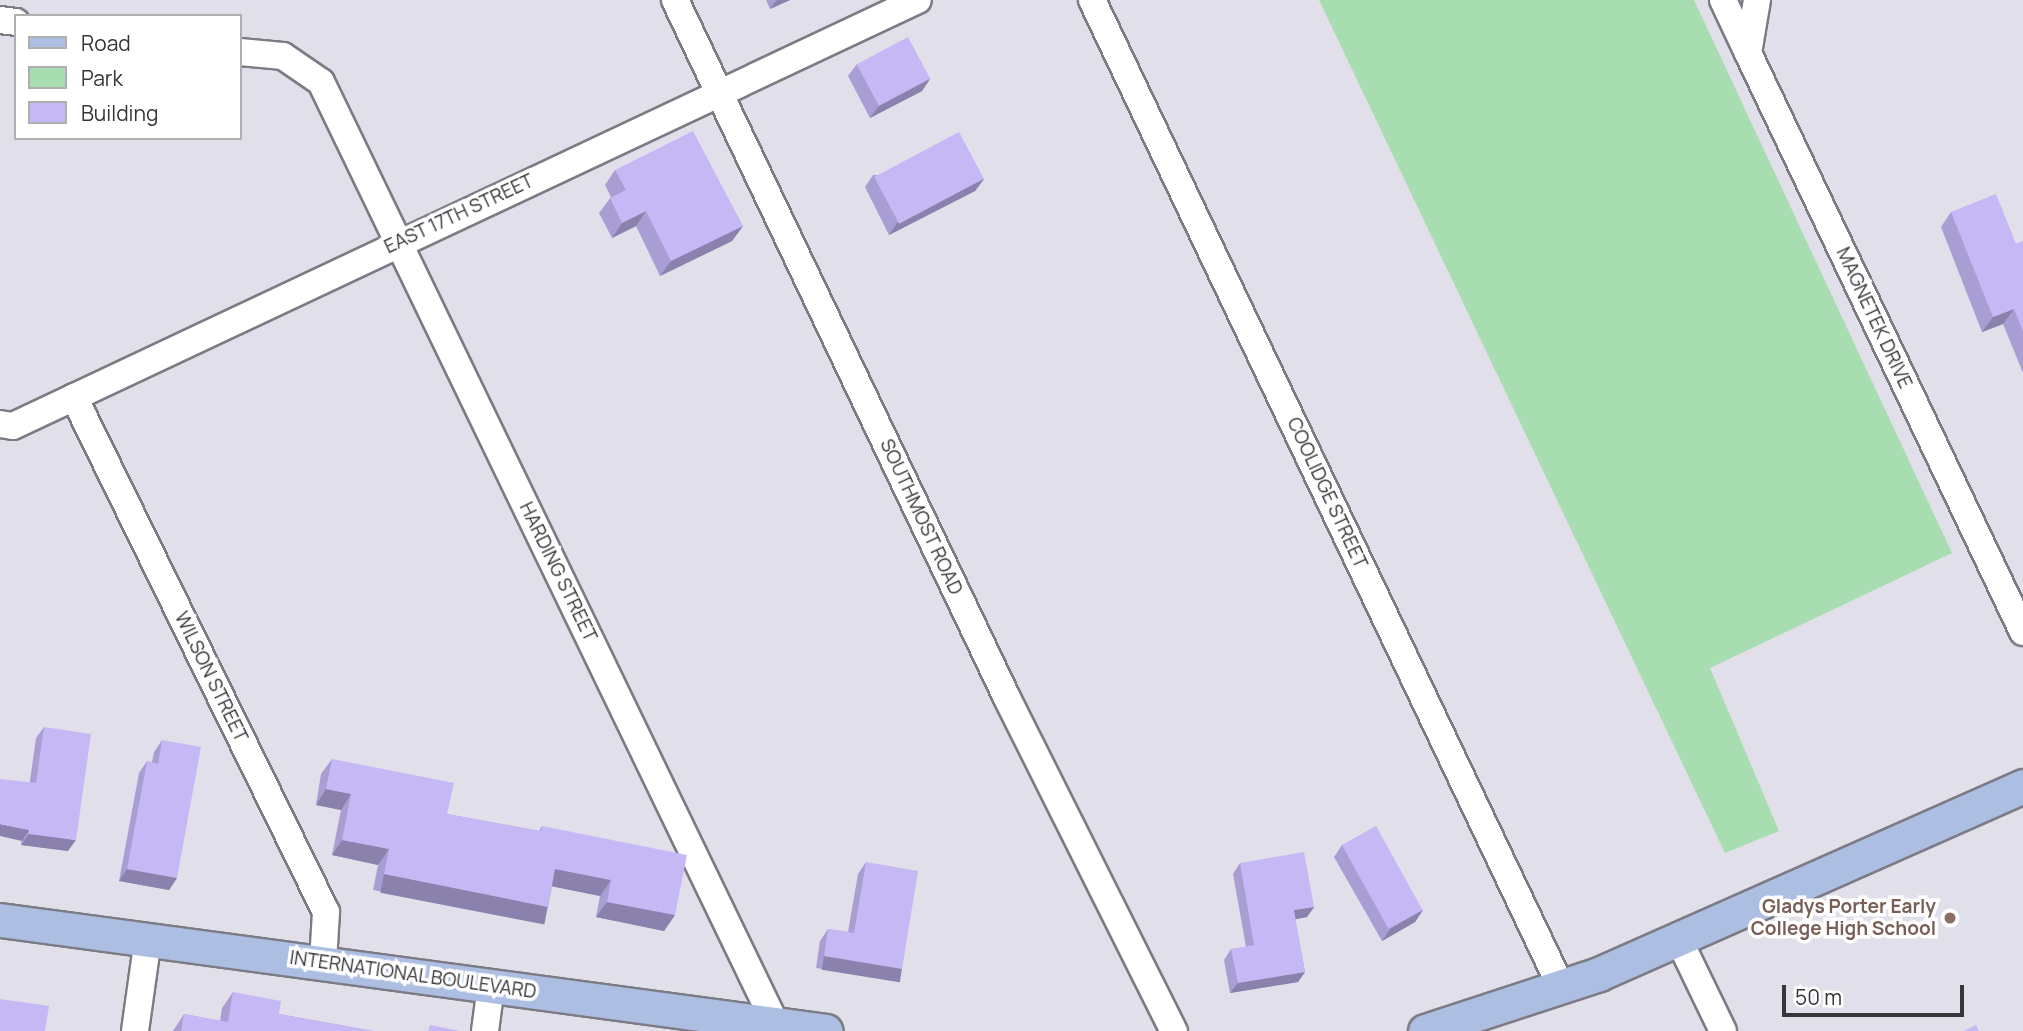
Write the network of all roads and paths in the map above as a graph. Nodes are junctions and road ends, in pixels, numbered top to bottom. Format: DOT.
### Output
graph roads {
  1 [pos="675,0"];
  2 [pos="918,0"];
  3 [pos="1092,0"];
  4 [pos="1723,0"];
  5 [pos="1757,0"];
  6 [pos="242,52"];
  7 [pos="1748,53"];
  8 [pos="719,90"];
  9 [pos="399,243"];
  10 [pos="74,397"];
  11 [pos="0,424"];
  12 [pos="2023,632"];
  13 [pos="2023,786"];
  14 [pos="0,920"];
  15 [pos="148,939"];
  16 [pos="1679,940"];
  17 [pos="323,963"];
  18 [pos="491,986"];
  19 [pos="1561,987"];
  20 [pos="778,1028"];
  21 [pos="135,1031"];
  22 [pos="485,1031"];
  23 [pos="826,1031"];
  24 [pos="1174,1031"];
  25 [pos="1425,1031"];
  26 [pos="1723,1031"];
  1 -- 8 [label="street, SOUTHMOST ROAD"];
  2 -- 8 [label="street, EAST 17TH STREET"];
  3 -- 19 [label="street, COOLIDGE STREET"];
  4 -- 7 [label="street, MAGNETEK DRIVE"];
  5 -- 7 [label="street"];
  6 -- 9 [label="street, HARDING STREET"];
  7 -- 12 [label="street, MAGNETEK DRIVE"];
  8 -- 9 [label="street, EAST 17TH STREET"];
  8 -- 24 [label="street, SOUTHMOST ROAD"];
  9 -- 10 [label="street, EAST 17TH STREET"];
  9 -- 20 [label="street, HARDING STREET"];
  10 -- 11 [label="street, EAST 17TH STREET"];
  10 -- 17 [label="street, WILSON STREET"];
  13 -- 16 [label="main road"];
  14 -- 15 [label="main road, INTERNATIONAL BOULEVARD"];
  15 -- 17 [label="main road, INTERNATIONAL BOULEVARD"];
  15 -- 21 [label="street"];
  16 -- 19 [label="main road"];
  16 -- 26 [label="street"];
  17 -- 18 [label="main road, INTERNATIONAL BOULEVARD"];
  18 -- 20 [label="main road, INTERNATIONAL BOULEVARD"];
  18 -- 22 [label="street"];
  19 -- 25 [label="main road"];
  20 -- 23 [label="main road, INTERNATIONAL BOULEVARD"];
}
